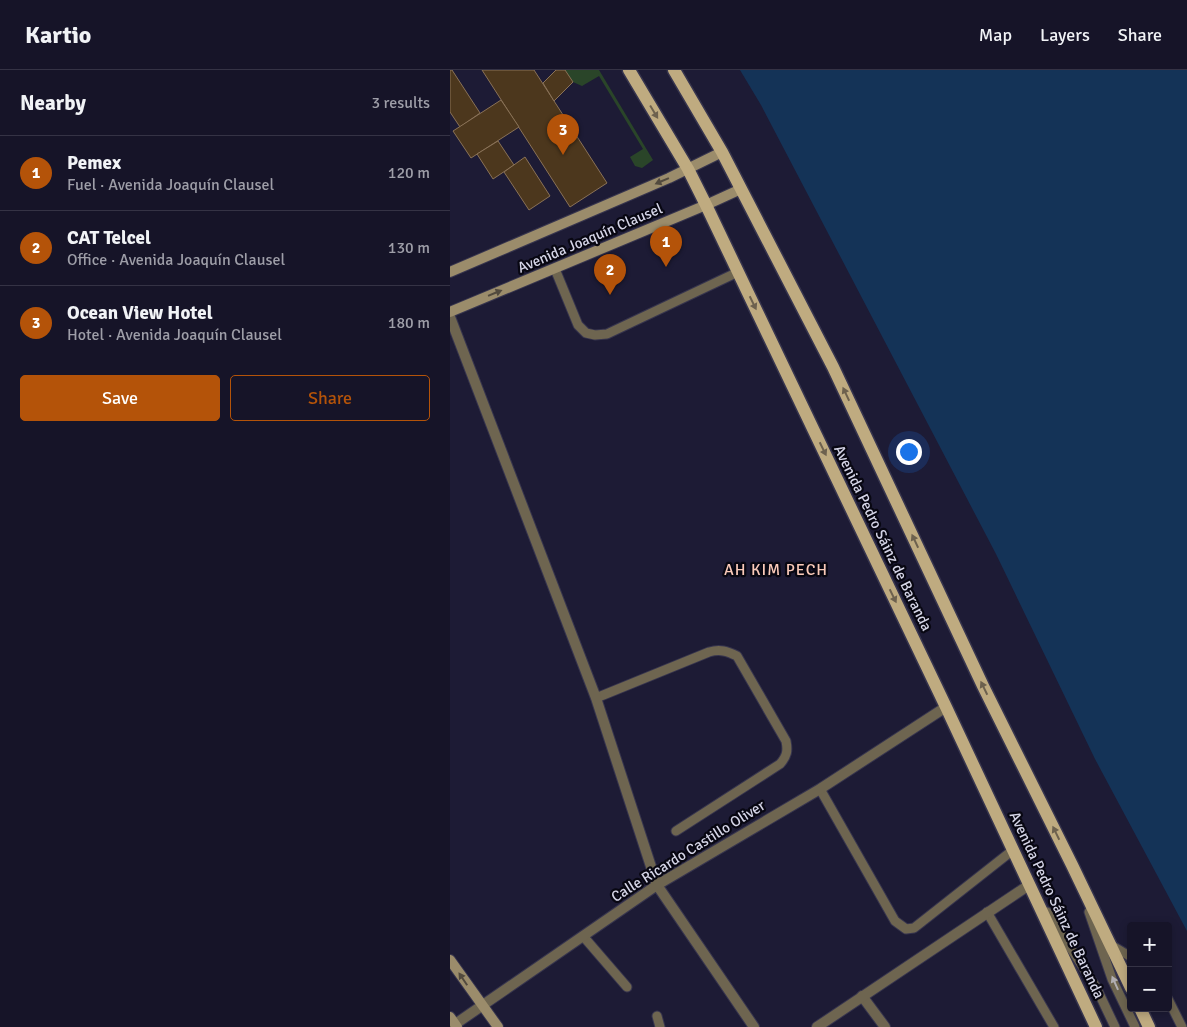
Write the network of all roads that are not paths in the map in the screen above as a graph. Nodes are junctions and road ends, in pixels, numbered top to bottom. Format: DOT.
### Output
graph roads {
  1 [pos="629,70"];
  2 [pos="674,70"];
  3 [pos="722,152"];
  4 [pos="688,169"];
  5 [pos="741,189"];
  6 [pos="706,205"];
  7 [pos="555,269"];
  8 [pos="450,272"];
  9 [pos="738,272"];
  10 [pos="450,312"];
  11 [pos="450,317"];
  12 [pos="596,698"];
  13 [pos="946,707"];
  14 [pos="820,789"];
  15 [pos="676,831"];
  16 [pos="1014,850"];
  17 [pos="1072,865"];
  18 [pos="1030,884"];
  19 [pos="657,885"];
  20 [pos="988,912"];
  21 [pos="583,936"];
  22 [pos="1111,945"];
  23 [pos="1127,955"];
  24 [pos="450,960"];
  25 [pos="1127,979"];
  26 [pos="626,987"];
  27 [pos="862,996"];
  28 [pos="481,1006"];
  29 [pos="1172,1007"];
  30 [pos="1142,1012"];
  31 [pos="658,1016"];
  32 [pos="830,1023"];
  33 [pos="453,1024"];
  34 [pos="498,1027"];
  35 [pos="660,1027"];
  36 [pos="754,1027"];
  37 [pos="817,1027"];
  38 [pos="885,1027"];
  39 [pos="1054,1027"];
  40 [pos="1096,1027"];
  41 [pos="1115,1027"];
  42 [pos="1135,1027"];
  43 [pos="1149,1027"];
  44 [pos="1182,1027"];
  1 -- 4 [label="main road, Avenida Pedro Sáinz de Baranda, one-way"];
  2 -- 3 [label="main road, Avenida Pedro Sáinz de Baranda"];
  3 -- 4 [label="street, Avenida Joaquín Clausel"];
  3 -- 5 [label="main road, Avenida Pedro Sáinz de Baranda"];
  4 -- 6 [label="main road, Avenida Pedro Sáinz de Baranda"];
  4 -- 8 [label="street, Avenida Joaquín Clausel, one-way"];
  5 -- 6 [label="street, Avenida Joaquín Clausel"];
  17 -- 5 [label="main road, Avenida Pedro Sáinz de Baranda, one-way"];
  6 -- 7 [label="street, Avenida Joaquín Clausel"];
  6 -- 9 [label="main road, Avenida Pedro Sáinz de Baranda"];
  7 -- 9 [label="lane"];
  10 -- 7 [label="street, Avenida Joaquín Clausel, one-way"];
  9 -- 13 [label="main road, Avenida Pedro Sáinz de Baranda, one-way"];
  11 -- 12 [label="street"];
  12 -- 15 [label="lane"];
  12 -- 19 [label="street"];
  13 -- 14 [label="street, Calle Ricardo Castillo Oliver"];
  13 -- 16 [label="main road, Avenida Pedro Sáinz de Baranda"];
  14 -- 16 [label="lane"];
  14 -- 19 [label="street, Calle Ricardo Castillo Oliver"];
  16 -- 18 [label="main road, Avenida Pedro Sáinz de Baranda"];
  17 -- 22 [label="main road, Avenida Pedro Sáinz de Baranda"];
  42 -- 17 [label="lane, one-way"];
  18 -- 20 [label="street"];
  18 -- 40 [label="main road, Avenida Pedro Sáinz de Baranda"];
  18 -- 41 [label="lane"];
  19 -- 21 [label="street, Calle Ricardo Castillo Oliver"];
  19 -- 36 [label="street"];
  20 -- 27 [label="street"];
  20 -- 39 [label="lane"];
  21 -- 26 [label="lane"];
  21 -- 28 [label="street, Calle Ricardo Castillo Oliver"];
  22 -- 23 [label="lane"];
  22 -- 25 [label="main road, Avenida Pedro Sáinz de Baranda"];
  28 -- 24 [label="street, one-way"];
  27 -- 32 [label="street"];
  27 -- 38 [label="street"];
  28 -- 33 [label="street, Calle Ricardo Castillo Oliver"];
  28 -- 34 [label="street"];
  29 -- 44 [label="lane"];
  30 -- 43 [label="main road"];
  31 -- 35 [label="lane"];
  32 -- 37 [label="street"];
}
